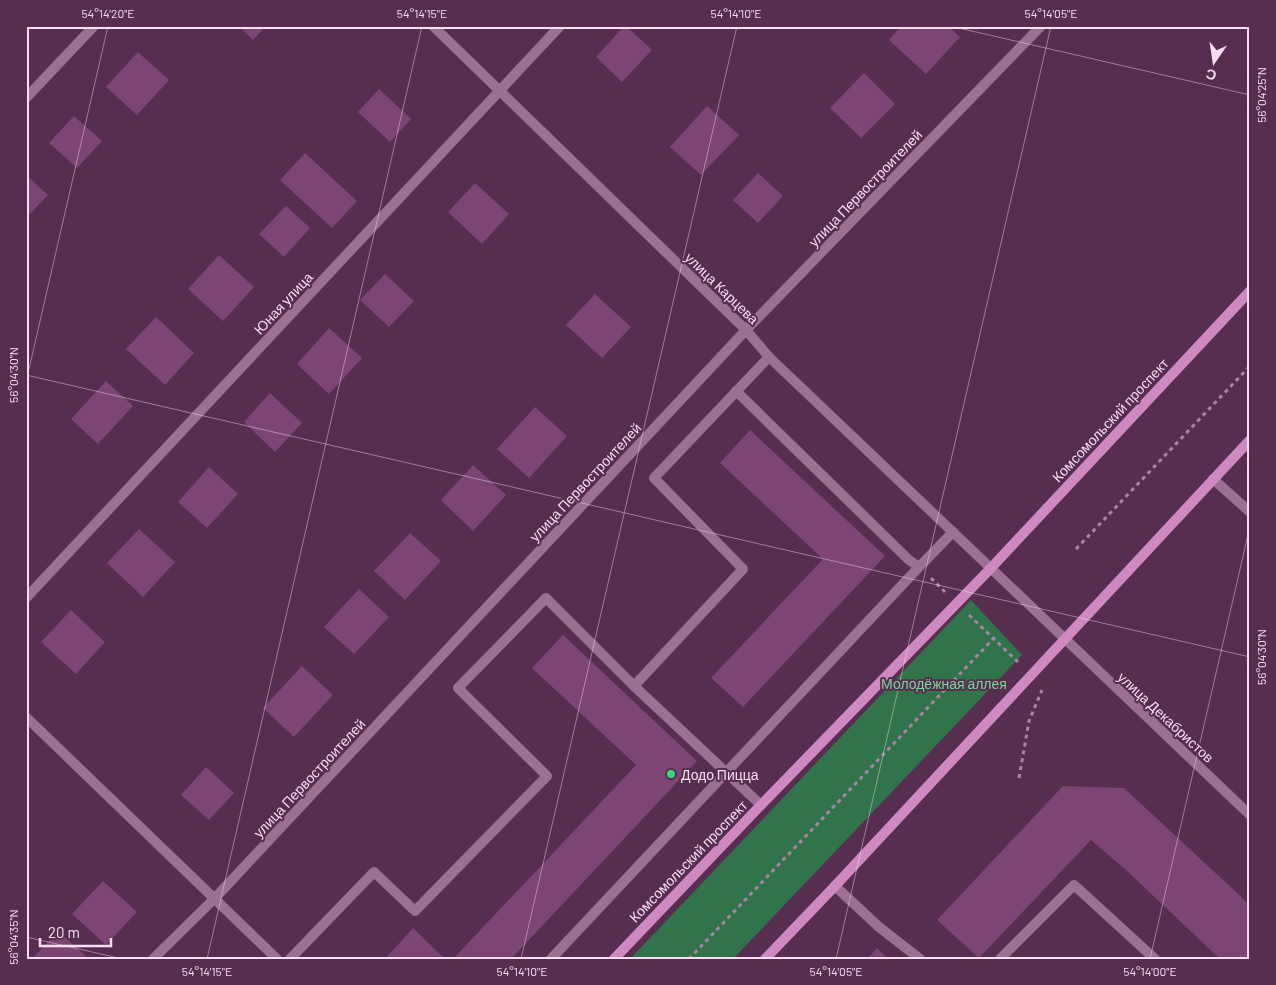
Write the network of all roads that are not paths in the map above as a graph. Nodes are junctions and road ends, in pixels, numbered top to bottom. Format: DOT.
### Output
graph roads {
  1 [pos="94,26"];
  2 [pos="433,26"];
  3 [pos="560,26"];
  4 [pos="1041,26"];
  5 [pos="499,91"];
  6 [pos="26,98"];
  7 [pos="1250,291"];
  8 [pos="746,330"];
  9 [pos="769,356"];
  10 [pos="736,391"];
  11 [pos="1250,440"];
  12 [pos="1213,479"];
  13 [pos="1250,512"];
  14 [pos="953,532"];
  15 [pos="919,568"];
  16 [pos="991,568"];
  17 [pos="26,598"];
  18 [pos="1064,639"];
  19 [pos="634,686"];
  20 [pos="26,717"];
  21 [pos="726,772"];
  22 [pos="761,805"];
  23 [pos="1250,815"];
  24 [pos="834,886"];
  25 [pos="215,898"];
  26 [pos="153,959"];
  27 [pos="277,959"];
  28 [pos="290,959"];
  29 [pos="551,959"];
  30 [pos="614,959"];
  31 [pos="765,959"];
  32 [pos="920,959"];
  33 [pos="1000,959"];
  34 [pos="1155,959"];
  1 -- 6 [label="street"];
  2 -- 5 [label="street, улица Карцева"];
  3 -- 5 [label="street, Юная улица"];
  4 -- 8 [label="street, улица Первостроителей"];
  5 -- 8 [label="street, улица Карцева"];
  5 -- 17 [label="street, Юная улица"];
  7 -- 16 [label="main road, Комсомольский проспект"];
  8 -- 9 [label="street, улица Карцева"];
  8 -- 25 [label="street, улица Первостроителей"];
  9 -- 10 [label="street"];
  9 -- 14 [label="street, улица Карцева"];
  10 -- 15 [label="street"];
  10 -- 19 [label="street"];
  11 -- 12 [label="main road"];
  12 -- 13 [label="street"];
  12 -- 18 [label="main road"];
  14 -- 15 [label="street"];
  14 -- 16 [label="street, улица Карцева"];
  15 -- 21 [label="street"];
  16 -- 18 [label="street"];
  16 -- 22 [label="main road, Комсомольский проспект"];
  18 -- 23 [label="street, улица Декабристов"];
  18 -- 24 [label="main road"];
  19 -- 21 [label="street"];
  19 -- 28 [label="street"];
  20 -- 25 [label="street"];
  21 -- 22 [label="street"];
  21 -- 29 [label="street"];
  22 -- 30 [label="main road, Комсомольский проспект"];
  24 -- 31 [label="main road"];
  24 -- 32 [label="street"];
  25 -- 26 [label="street, улица Первостроителей"];
  25 -- 27 [label="street"];
  33 -- 34 [label="street"];
}
